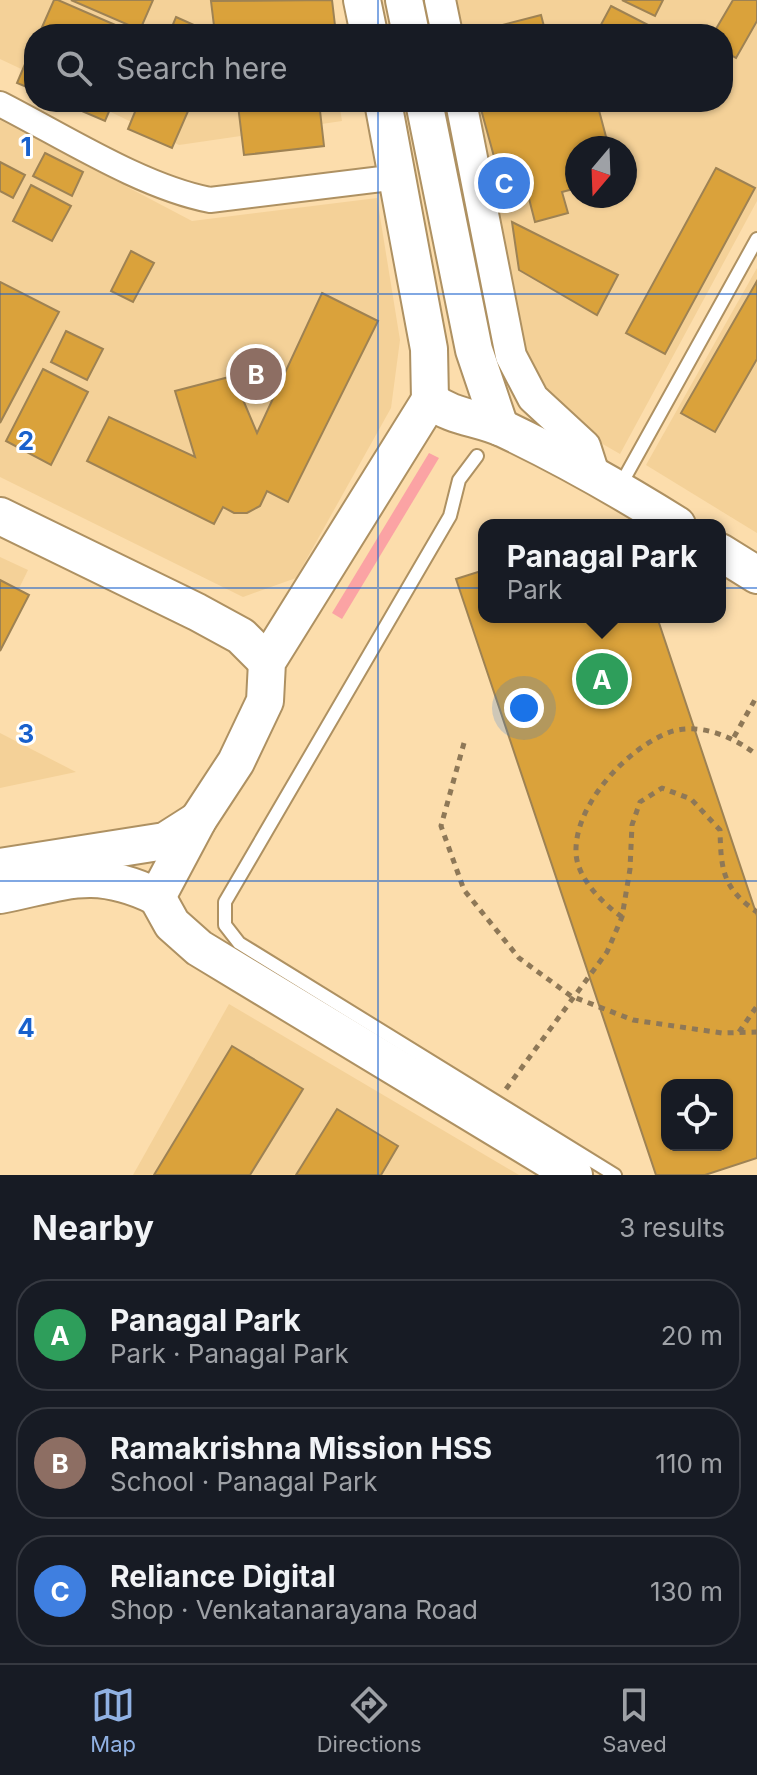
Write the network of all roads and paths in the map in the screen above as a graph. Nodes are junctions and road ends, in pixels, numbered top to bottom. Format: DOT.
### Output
graph roads {
  1 [pos="362,0"];
  2 [pos="404,0"];
  3 [pos="440,0"];
  4 [pos="367,24"];
  5 [pos="409,24"];
  6 [pos="445,24"];
  7 [pos="0,104"];
  8 [pos="385,112"];
  9 [pos="426,112"];
  10 [pos="463,112"];
  11 [pos="398,177"];
  12 [pos="757,239"];
  13 [pos="430,400"];
  14 [pos="500,427"];
  15 [pos="477,456"];
  16 [pos="607,483"];
  17 [pos="0,516"];
  18 [pos="667,519"];
  19 [pos="726,556"];
  20 [pos="757,575"];
  21 [pos="267,662"];
  22 [pos="757,696"];
  23 [pos="734,737"];
  24 [pos="464,743"];
  25 [pos="757,755"];
  26 [pos="198,820"];
  27 [pos="0,867"];
  28 [pos="0,895"];
  29 [pos="157,897"];
  30 [pos="757,912"];
  31 [pos="622,917"];
  32 [pos="571,996"];
  33 [pos="757,1006"];
  34 [pos="739,1032"];
  35 [pos="757,1032"];
  36 [pos="496,1102"];
  37 [pos="574,1175"];
  38 [pos="615,1175"];
  1 -- 4 [label="main road"];
  2 -- 5 [label="main road"];
  3 -- 6 [label="street"];
  7 -- 11 [label="street"];
  8 -- 11 [label="main road"];
  9 -- 14 [label="main road"];
  10 -- 16 [label="street"];
  11 -- 13 [label="main road"];
  12 -- 16 [label="lane"];
  13 -- 14 [label="main road"];
  13 -- 21 [label="main road"];
  14 -- 16 [label="main road"];
  15 -- 36 [label="lane"];
  16 -- 18 [label="main road"];
  17 -- 21 [label="main road"];
  19 -- 20 [label="main road"];
  21 -- 26 [label="main road"];
  22 -- 23 [label="path"];
  23 -- 25 [label="path"];
  23 -- 31 [label="path"];
  24 -- 32 [label="path"];
  26 -- 27 [label="main road"];
  26 -- 29 [label="main road"];
  28 -- 29 [label="main road"];
  29 -- 37 [label="main road"];
  30 -- 31 [label="path"];
  31 -- 32 [label="path"];
  32 -- 34 [label="path"];
  32 -- 36 [label="path"];
  33 -- 34 [label="path"];
  34 -- 35 [label="path"];
  36 -- 38 [label="lane"];
}
